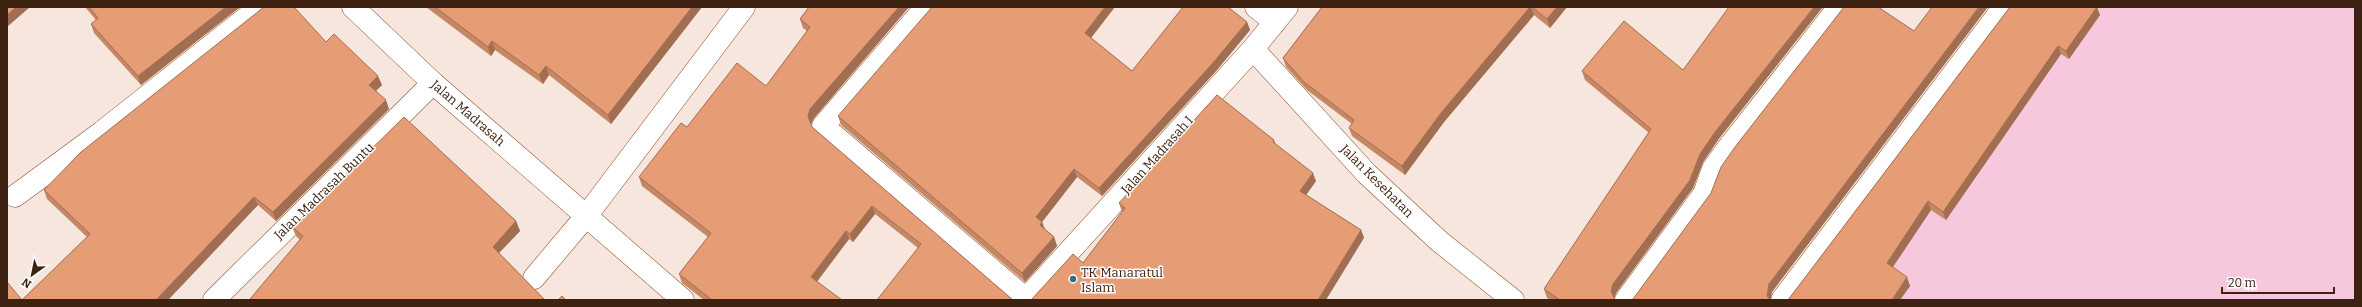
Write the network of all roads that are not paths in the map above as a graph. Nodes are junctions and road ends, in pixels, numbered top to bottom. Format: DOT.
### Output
graph roads {
  1 [pos="260,7"];
  2 [pos="353,7"];
  3 [pos="744,7"];
  4 [pos="926,7"];
  5 [pos="1256,7"];
  6 [pos="1839,7"];
  7 [pos="2004,7"];
  8 [pos="1281,14"];
  9 [pos="1253,50"];
  10 [pos="433,83"];
  11 [pos="15,196"];
  12 [pos="586,215"];
  13 [pos="534,278"];
  14 [pos="1025,299"];
  15 [pos="214,300"];
  16 [pos="683,300"];
  17 [pos="1513,300"];
  18 [pos="1626,300"];
  19 [pos="1782,300"];
  1 -- 11 [label="street"];
  2 -- 10 [label="street, Jalan Madrasah"];
  3 -- 12 [label="street"];
  4 -- 14 [label="street"];
  5 -- 8 [label="street"];
  6 -- 18 [label="street"];
  7 -- 19 [label="street"];
  8 -- 9 [label="street, Jalan Madrasah I"];
  9 -- 14 [label="street, Jalan Madrasah I"];
  9 -- 17 [label="street, Jalan Kesehatan"];
  10 -- 12 [label="street, Jalan Madrasah"];
  10 -- 15 [label="street, Jalan Madrasah Buntu"];
  12 -- 13 [label="street"];
  12 -- 16 [label="street, Jalan Madrasah"];
}
